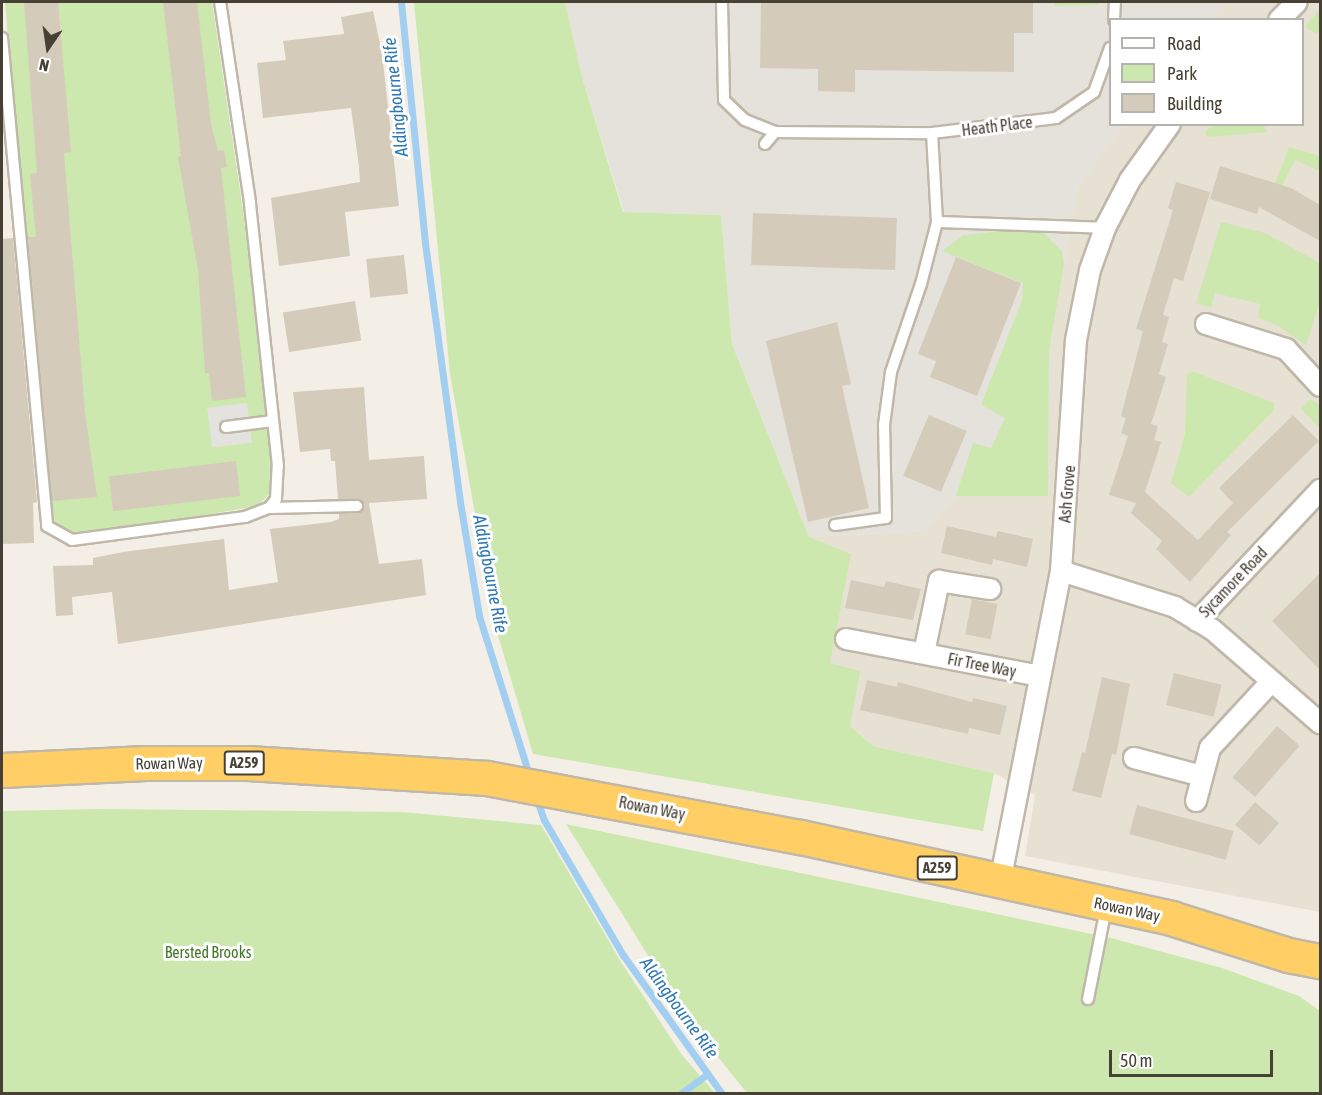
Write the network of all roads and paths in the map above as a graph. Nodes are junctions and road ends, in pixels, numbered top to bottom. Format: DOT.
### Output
graph roads {
  1 [pos="220,2"];
  2 [pos="722,2"];
  3 [pos="1115,2"];
  4 [pos="1297,2"];
  5 [pos="1114,18"];
  6 [pos="1281,18"];
  7 [pos="2,39"];
  8 [pos="1109,51"];
  9 [pos="1169,126"];
  10 [pos="775,132"];
  11 [pos="932,134"];
  12 [pos="765,144"];
  13 [pos="7,162"];
  14 [pos="936,222"];
  15 [pos="1105,228"];
  16 [pos="1206,324"];
  17 [pos="1320,386"];
  18 [pos="273,421"];
  19 [pos="226,427"];
  20 [pos="1320,490"];
  21 [pos="357,506"];
  22 [pos="269,508"];
  23 [pos="835,525"];
  24 [pos="1061,571"];
  25 [pos="990,588"];
  26 [pos="1197,621"];
  27 [pos="846,639"];
  28 [pos="924,653"];
  29 [pos="1040,676"];
  30 [pos="1271,682"];
  31 [pos="1320,723"];
  32 [pos="1134,758"];
  33 [pos="2,770"];
  34 [pos="1202,776"];
  35 [pos="1196,801"];
  36 [pos="1000,882"];
  37 [pos="1107,904"];
  38 [pos="1288,955"];
  39 [pos="1320,961"];
  40 [pos="1320,977"];
  41 [pos="1088,999"];
  1 -- 18 [label="lane"];
  2 -- 10 [label="lane"];
  3 -- 5 [label="lane"];
  4 -- 6 [label="street"];
  7 -- 13 [label="lane"];
  8 -- 11 [label="lane, Heath Place"];
  9 -- 15 [label="street, Ash Grove"];
  10 -- 11 [label="lane, Heath Place"];
  10 -- 12 [label="lane"];
  11 -- 14 [label="lane"];
  13 -- 22 [label="lane"];
  14 -- 15 [label="lane"];
  14 -- 23 [label="lane"];
  15 -- 24 [label="street, Ash Grove"];
  16 -- 17 [label="street"];
  18 -- 19 [label="lane"];
  18 -- 22 [label="lane"];
  20 -- 26 [label="street, Sycamore Road"];
  21 -- 22 [label="lane"];
  24 -- 26 [label="street, Sycamore Road"];
  24 -- 29 [label="street, Ash Grove"];
  25 -- 28 [label="street, Fir Tree Way"];
  26 -- 30 [label="street"];
  27 -- 28 [label="street, Fir Tree Way"];
  28 -- 29 [label="street, Fir Tree Way"];
  29 -- 36 [label="street, Ash Grove"];
  30 -- 31 [label="street"];
  30 -- 34 [label="street"];
  32 -- 34 [label="street"];
  33 -- 36 [label="highway, Rowan Way / A259"];
  34 -- 35 [label="street"];
  36 -- 37 [label="highway, Rowan Way / A259"];
  37 -- 38 [label="highway, Rowan Way / A259"];
  37 -- 41 [label="lane"];
  38 -- 39 [label="highway, Rowan Way / A259"];
  38 -- 40 [label="highway, Rowan Way / A259"];
}
